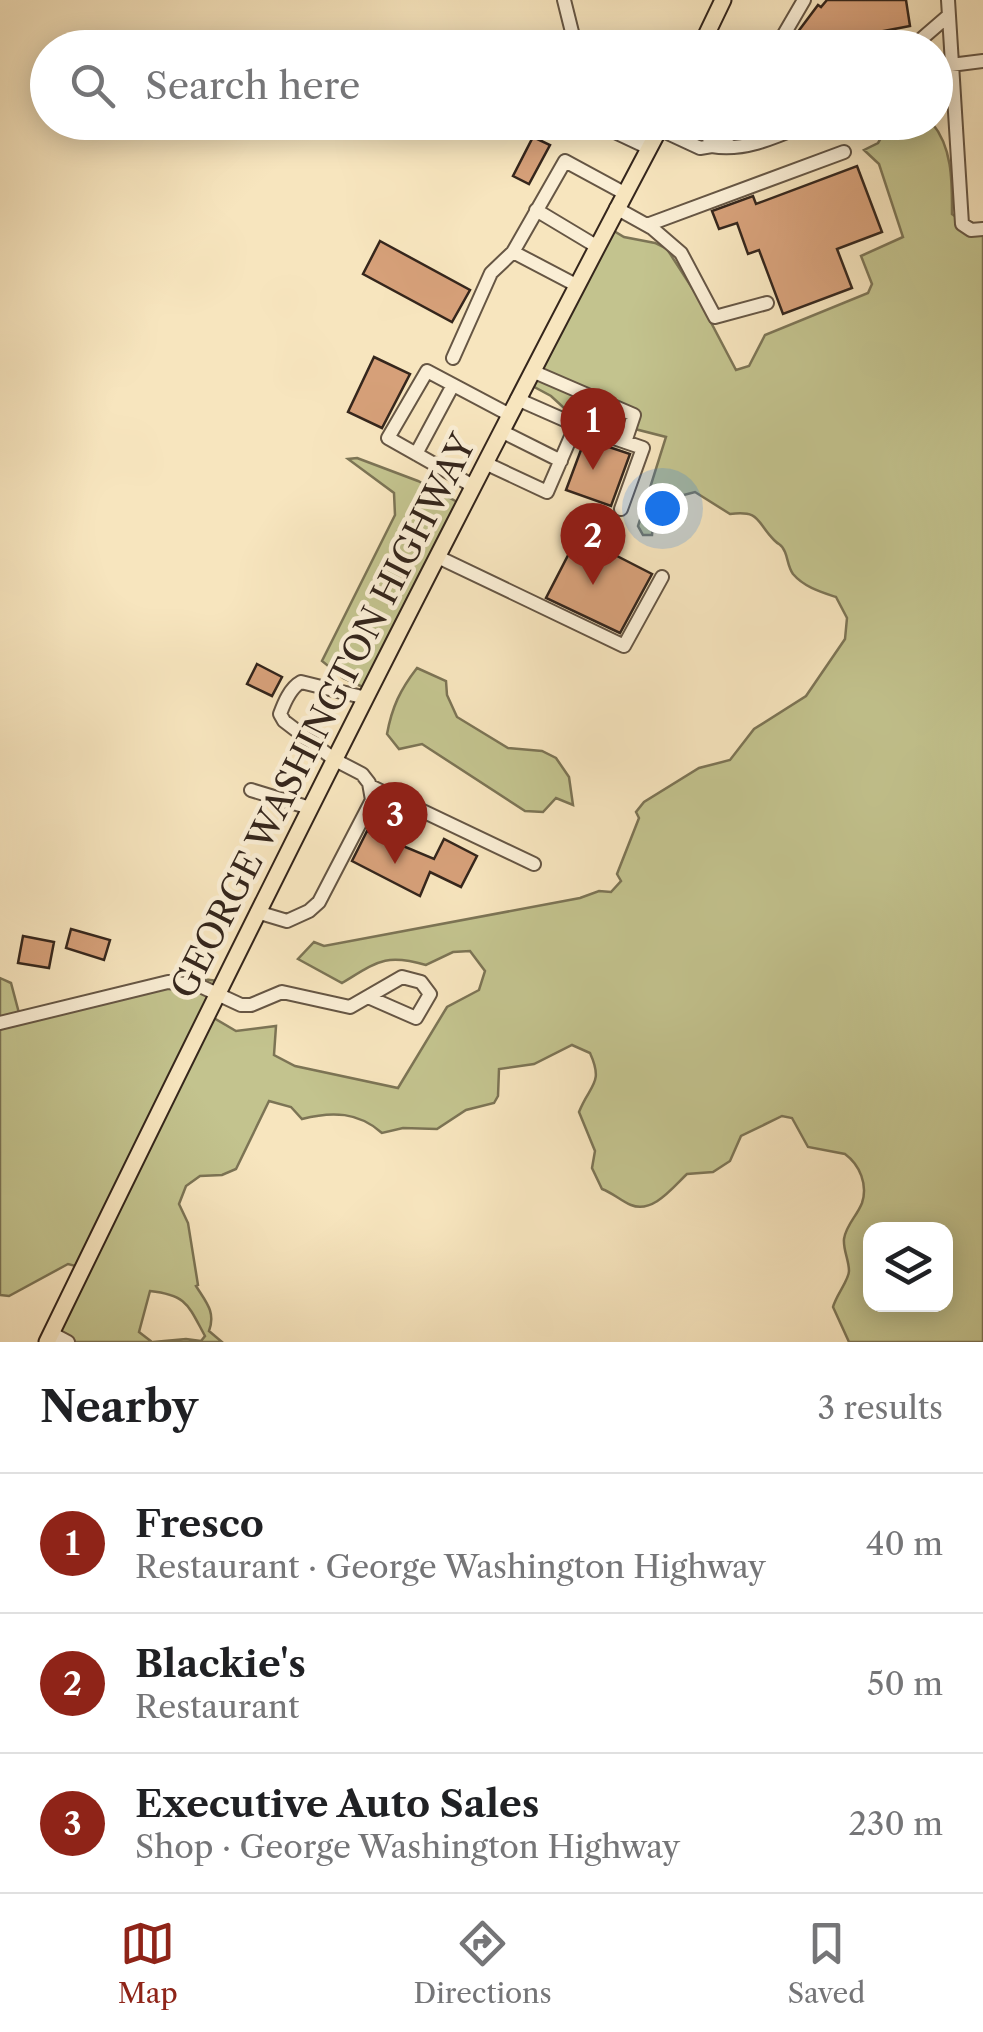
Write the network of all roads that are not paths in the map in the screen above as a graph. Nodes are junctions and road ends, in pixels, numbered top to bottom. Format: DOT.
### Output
graph roads {
  1 [pos="564,0"];
  2 [pos="723,0"];
  3 [pos="804,0"];
  4 [pos="948,0"];
  5 [pos="948,16"];
  6 [pos="572,30"];
  7 [pos="709,30"];
  8 [pos="786,30"];
  9 [pos="932,30"];
  10 [pos="949,30"];
  11 [pos="983,61"];
  12 [pos="953,64"];
  13 [pos="953,93"];
  14 [pos="631,140"];
  15 [pos="653,140"];
  16 [pos="686,140"];
  17 [pos="709,140"];
  18 [pos="722,140"];
  19 [pos="762,140"];
  20 [pos="712,146"];
  21 [pos="648,148"];
  22 [pos="844,152"];
  23 [pos="620,200"];
  24 [pos="536,210"];
  25 [pos="647,225"];
  26 [pos="983,229"];
  27 [pos="596,246"];
  28 [pos="512,252"];
  29 [pos="576,286"];
  30 [pos="768,302"];
  31 [pos="452,358"];
  32 [pos="532,371"];
  33 [pos="453,385"];
  34 [pos="518,399"];
  35 [pos="510,415"];
  36 [pos="576,425"];
  37 [pos="501,431"];
  38 [pos="625,442"];
  39 [pos="416,454"];
  40 [pos="561,461"];
  41 [pos="485,463"];
  42 [pos="474,486"];
  43 [pos="621,509"];
  44 [pos="438,557"];
  45 [pos="662,577"];
  46 [pos="366,698"];
  47 [pos="335,760"];
  48 [pos="370,786"];
  49 [pos="252,790"];
  50 [pos="310,808"];
  51 [pos="534,864"];
  52 [pos="258,912"];
  53 [pos="216,994"];
  54 [pos="368,997"];
  55 [pos="0,1022"];
  56 [pos="49,1337"];
  57 [pos="68,1342"];
  1 -- 6 [label="street"];
  2 -- 7 [label="main road"];
  3 -- 8 [label="street"];
  4 -- 5 [label="street"];
  5 -- 9 [label="street"];
  5 -- 10 [label="street"];
  11 -- 12 [label="street"];
  13 -- 26 [label="street"];
  14 -- 21 [label="street"];
  15 -- 21 [label="main road, GEORGE WASHINGTON HIGHWAY"];
  16 -- 20 [label="street"];
  17 -- 20 [label="street"];
  18 -- 20 [label="street"];
  19 -- 20 [label="street"];
  21 -- 23 [label="main road, GEORGE WASHINGTON HIGHWAY"];
  22 -- 25 [label="street"];
  23 -- 24 [label="street"];
  23 -- 25 [label="street"];
  23 -- 27 [label="main road, GEORGE WASHINGTON HIGHWAY"];
  24 -- 27 [label="street"];
  24 -- 28 [label="street"];
  25 -- 30 [label="street"];
  27 -- 29 [label="main road, GEORGE WASHINGTON HIGHWAY"];
  28 -- 29 [label="street"];
  28 -- 31 [label="street"];
  29 -- 32 [label="main road, GEORGE WASHINGTON HIGHWAY"];
  32 -- 34 [label="main road, GEORGE WASHINGTON HIGHWAY"];
  32 -- 38 [label="street"];
  33 -- 35 [label="street"];
  33 -- 39 [label="street"];
  33 -- 39 [label="street"];
  34 -- 35 [label="main road, GEORGE WASHINGTON HIGHWAY"];
  34 -- 36 [label="street"];
  35 -- 37 [label="main road, GEORGE WASHINGTON HIGHWAY"];
  36 -- 38 [label="street"];
  36 -- 40 [label="street"];
  37 -- 40 [label="street"];
  37 -- 41 [label="main road, GEORGE WASHINGTON HIGHWAY"];
  38 -- 43 [label="street"];
  39 -- 42 [label="street"];
  40 -- 41 [label="street"];
  41 -- 42 [label="main road, GEORGE WASHINGTON HIGHWAY"];
  42 -- 44 [label="main road, GEORGE WASHINGTON HIGHWAY"];
  44 -- 45 [label="street"];
  44 -- 46 [label="main road, GEORGE WASHINGTON HIGHWAY"];
  46 -- 47 [label="main road, GEORGE WASHINGTON HIGHWAY"];
  46 -- 47 [label="street"];
  47 -- 48 [label="street"];
  47 -- 50 [label="main road, GEORGE WASHINGTON HIGHWAY"];
  48 -- 51 [label="street"];
  48 -- 52 [label="street"];
  49 -- 50 [label="street"];
  50 -- 52 [label="main road, GEORGE WASHINGTON HIGHWAY"];
  52 -- 53 [label="main road, GEORGE WASHINGTON HIGHWAY"];
  53 -- 54 [label="street"];
  53 -- 55 [label="street"];
  53 -- 56 [label="main road, GEORGE WASHINGTON HIGHWAY"];
  56 -- 57 [label="street"];
}
